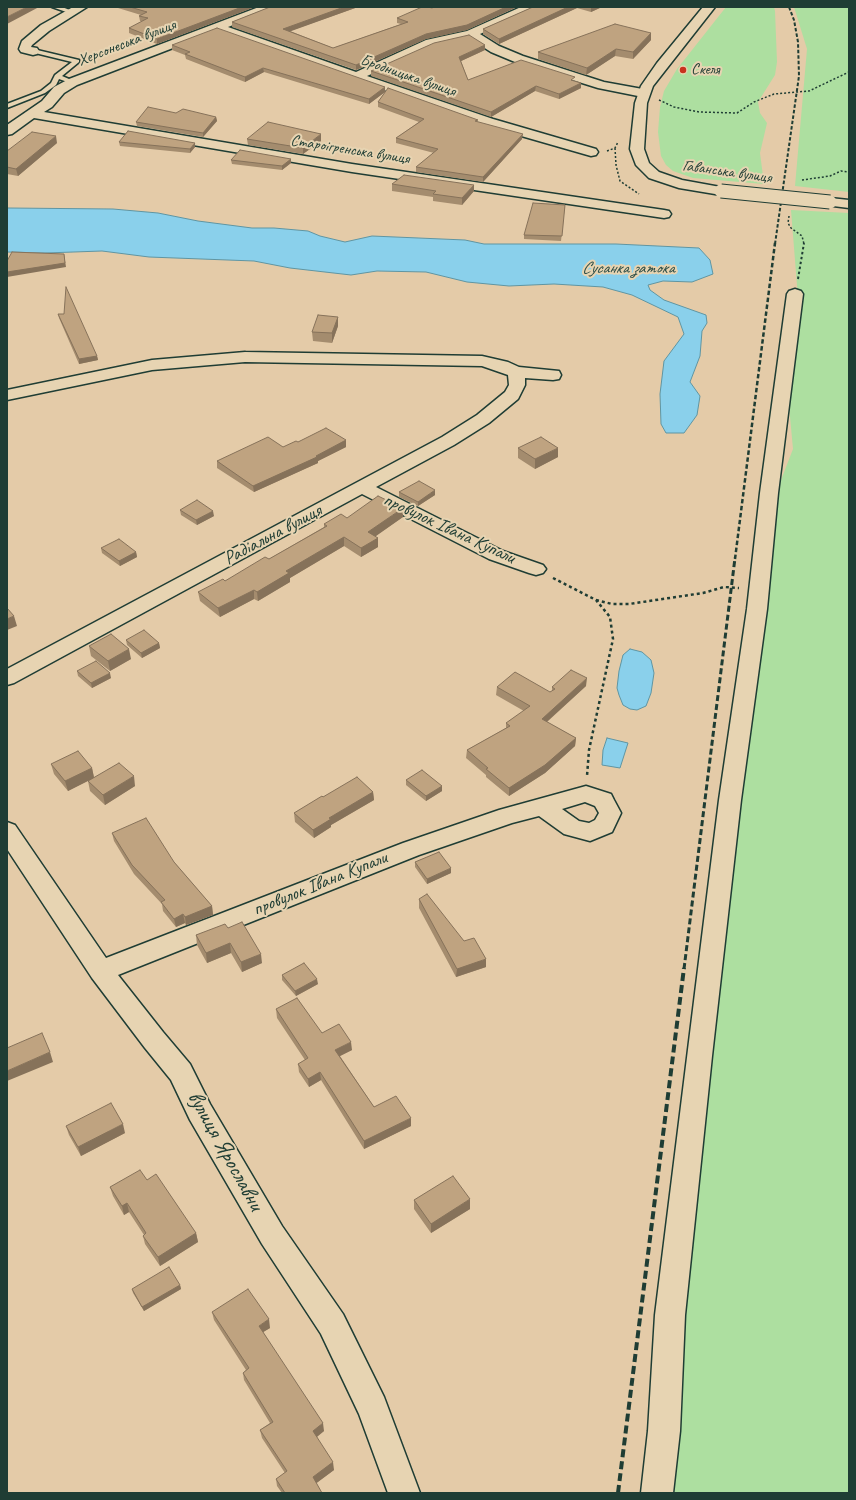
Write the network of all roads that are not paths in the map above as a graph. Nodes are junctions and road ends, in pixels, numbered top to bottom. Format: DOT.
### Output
graph roads {
  1 [pos="55,7"];
  2 [pos="270,7"];
  3 [pos="531,7"];
  4 [pos="709,7"];
  5 [pos="76,9"];
  6 [pos="216,27"];
  7 [pos="471,34"];
  8 [pos="33,51"];
  9 [pos="57,76"];
  10 [pos="356,76"];
  11 [pos="73,82"];
  12 [pos="643,93"];
  13 [pos="7,106"];
  14 [pos="32,114"];
  15 [pos="7,131"];
  16 [pos="591,152"];
  17 [pos="849,204"];
  18 [pos="664,214"];
  19 [pos="795,294"];
  20 [pos="516,372"];
  21 [pos="553,374"];
  22 [pos="7,395"];
  23 [pos="362,487"];
  24 [pos="536,570"];
  25 [pos="7,678"];
  26 [pos="542,806"];
  27 [pos="7,831"];
  28 [pos="101,971"];
  29 [pos="404,1493"];
  30 [pos="657,1493"];
  1 -- 5 [label="lane"];
  2 -- 6 [label="street, Херсонеська вулиця"];
  3 -- 7 [label="street"];
  4 -- 12 [label="street, Гаванська вулиця"];
  5 -- 8 [label="street"];
  6 -- 10 [label="street, Бродницька вулиця"];
  6 -- 11 [label="street, Херсонеська вулиця"];
  7 -- 10 [label="street"];
  7 -- 12 [label="street"];
  8 -- 9 [label="lane"];
  9 -- 11 [label="lane"];
  9 -- 13 [label="lane"];
  10 -- 16 [label="street, Бродницька вулиця"];
  11 -- 14 [label="street, Херсонеська вулиця"];
  12 -- 17 [label="street, Гаванська вулиця, bridge"];
  14 -- 15 [label="street, Херсонеська вулиця"];
  14 -- 18 [label="street, Староігренська вулиця"];
  19 -- 30 [label="street"];
  20 -- 21 [label="street"];
  20 -- 22 [label="street"];
  20 -- 23 [label="street, Радіальна вулиця"];
  23 -- 24 [label="street, провулок Івана Купали"];
  23 -- 25 [label="street, Радіальна вулиця"];
  26 -- 26 [label="street, провулок Івана Купали"];
  26 -- 28 [label="street, провулок Івана Купали"];
  27 -- 28 [label="street, вулиця Ярославни"];
  28 -- 29 [label="street, вулиця Ярославни"];
}
